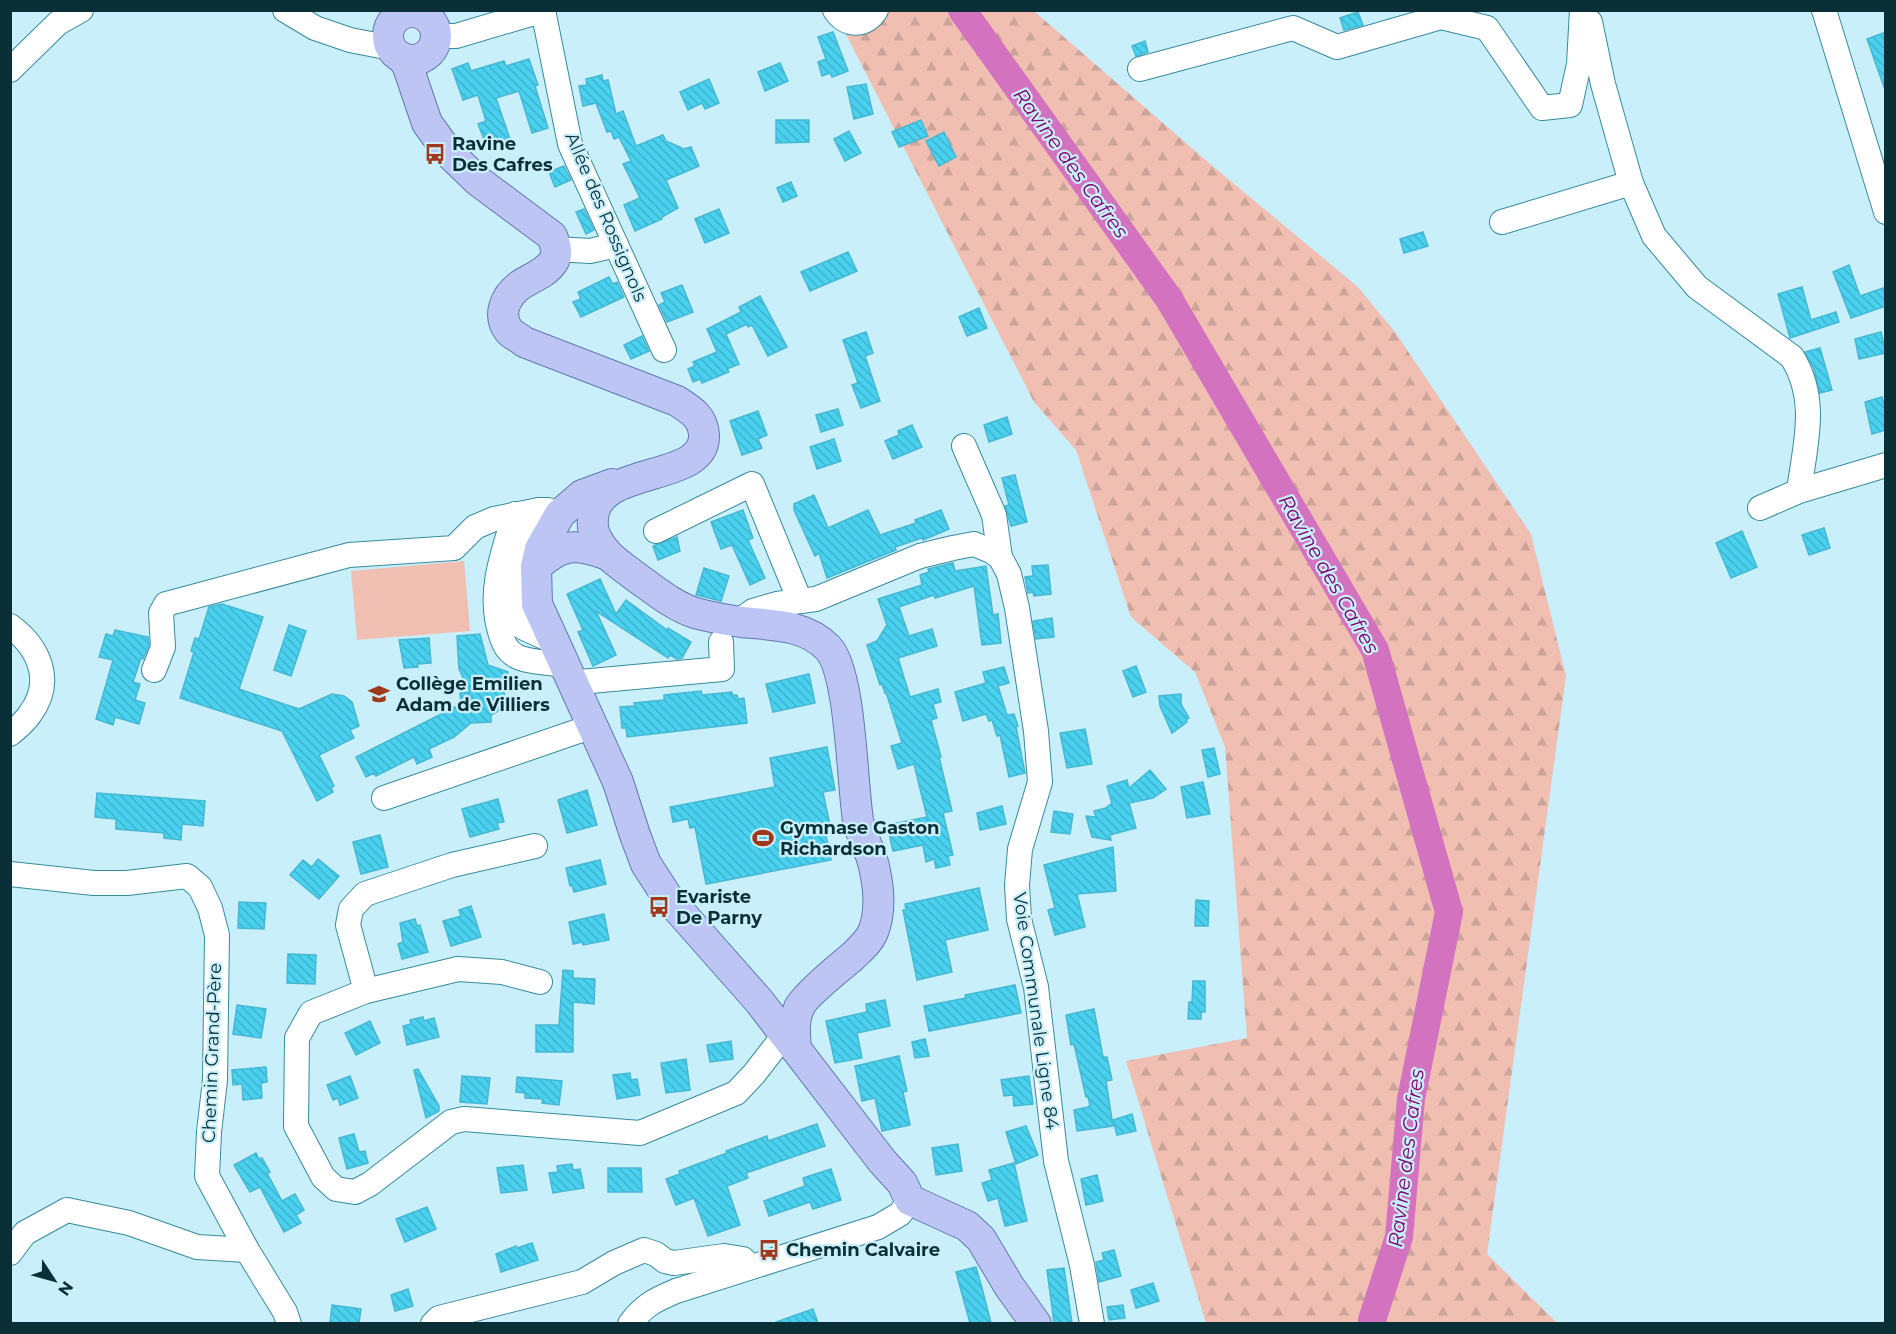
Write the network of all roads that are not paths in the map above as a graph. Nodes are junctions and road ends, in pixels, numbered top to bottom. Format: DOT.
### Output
graph roads {
  1 [pos="81,10"];
  2 [pos="285,10"];
  3 [pos="835,10"];
  4 [pos="876,10"];
  5 [pos="1582,10"];
  6 [pos="1587,10"];
  7 [pos="1824,10"];
  8 [pos="544,11"];
  9 [pos="408,33"];
  10 [pos="1140,69"];
  11 [pos="10,70"];
  12 [pos="1631,183"];
  13 [pos="1886,212"];
  14 [pos="1502,222"];
  15 [pos="616,245"];
  16 [pos="556,249"];
  17 [pos="664,350"];
  18 [pos="964,446"];
  19 [pos="1886,465"];
  20 [pos="624,482"];
  21 [pos="1799,491"];
  22 [pos="1760,508"];
  23 [pos="538,513"];
  24 [pos="656,531"];
  25 [pos="600,545"];
  26 [pos="1000,557"];
  27 [pos="537,567"];
  28 [pos="800,601"];
  29 [pos="10,626"];
  30 [pos="730,632"];
  31 [pos="565,664"];
  32 [pos="154,670"];
  33 [pos="593,726"];
  34 [pos="10,734"];
  35 [pos="384,798"];
  36 [pos="535,846"];
  37 [pos="10,874"];
  38 [pos="540,982"];
  39 [pos="366,991"];
  40 [pos="759,1001"];
  41 [pos="799,1005"];
  42 [pos="791,1043"];
  43 [pos="910,1200"];
  44 [pos="247,1250"];
  45 [pos="10,1253"];
  46 [pos="749,1267"];
  47 [pos="289,1323"];
  48 [pos="433,1323"];
  49 [pos="630,1323"];
  50 [pos="1036,1323"];
  51 [pos="1092,1323"];
  1 -- 11 [label="street"];
  2 -- 9 [label="street"];
  3 -- 4 [label="street"];
  5 -- 10 [label="street"];
  6 -- 12 [label="street"];
  7 -- 13 [label="street"];
  8 -- 9 [label="street"];
  8 -- 15 [label="street, Allée des Rossignols"];
  9 -- 16 [label="main road"];
  12 -- 14 [label="street"];
  12 -- 21 [label="street"];
  15 -- 16 [label="street"];
  15 -- 17 [label="street, Allée des Rossignols"];
  16 -- 20 [label="main road"];
  18 -- 26 [label="street, Voie Communale Ligne 84"];
  19 -- 21 [label="street"];
  20 -- 23 [label="main road"];
  20 -- 25 [label="main road"];
  21 -- 22 [label="street"];
  23 -- 25 [label="main road"];
  23 -- 27 [label="main road"];
  23 -- 31 [label="street"];
  23 -- 32 [label="street"];
  24 -- 28 [label="street"];
  25 -- 27 [label="main road"];
  25 -- 30 [label="main road"];
  26 -- 28 [label="street"];
  26 -- 51 [label="street, Voie Communale Ligne 84"];
  27 -- 31 [label="main road"];
  28 -- 30 [label="street"];
  29 -- 34 [label="street"];
  30 -- 31 [label="street"];
  30 -- 41 [label="main road"];
  31 -- 33 [label="main road"];
  33 -- 35 [label="street"];
  33 -- 40 [label="main road"];
  36 -- 39 [label="street"];
  37 -- 44 [label="street, Chemin Grand-Père"];
  38 -- 39 [label="street"];
  39 -- 42 [label="street"];
  40 -- 41 [label="main road"];
  40 -- 42 [label="main road"];
  41 -- 42 [label="main road"];
  42 -- 43 [label="main road"];
  43 -- 46 [label="street"];
  43 -- 50 [label="main road"];
  44 -- 45 [label="street"];
  44 -- 47 [label="street, Chemin Grand-Père"];
  46 -- 48 [label="street"];
  46 -- 49 [label="street"];
}
